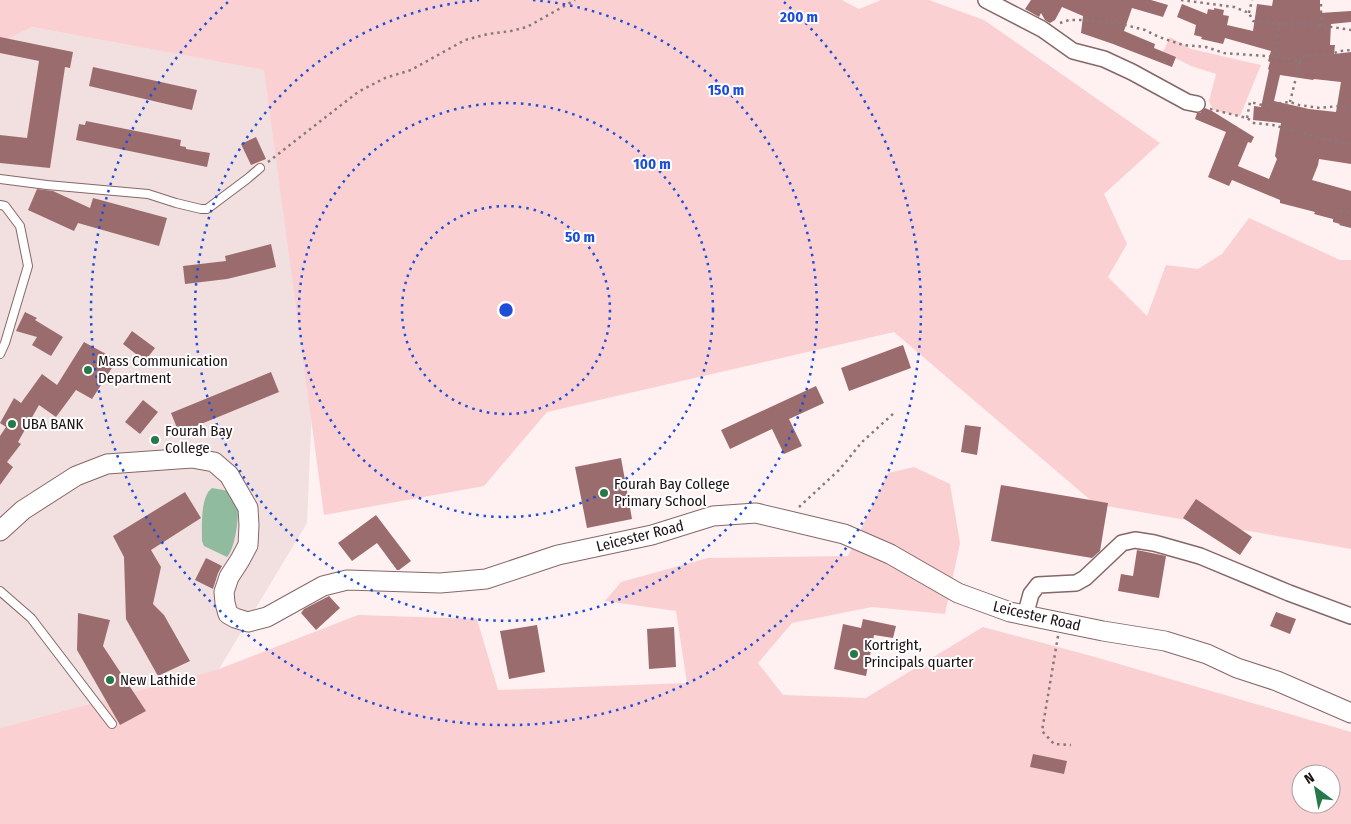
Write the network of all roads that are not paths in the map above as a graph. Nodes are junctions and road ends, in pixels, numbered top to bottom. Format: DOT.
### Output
graph roads {
  1 [pos="986,0"];
  2 [pos="1197,104"];
  3 [pos="260,168"];
  4 [pos="0,179"];
  5 [pos="0,204"];
  6 [pos="0,354"];
  7 [pos="0,531"];
  8 [pos="0,591"];
  9 [pos="1025,616"];
  10 [pos="1351,616"];
  11 [pos="1351,712"];
  12 [pos="112,724"];
  1 -- 2 [label="street"];
  3 -- 4 [label="lane"];
  5 -- 6 [label="lane"];
  7 -- 9 [label="street, Leicester Road"];
  8 -- 12 [label="lane"];
  9 -- 10 [label="street"];
  9 -- 11 [label="street, Leicester Road"];
}
